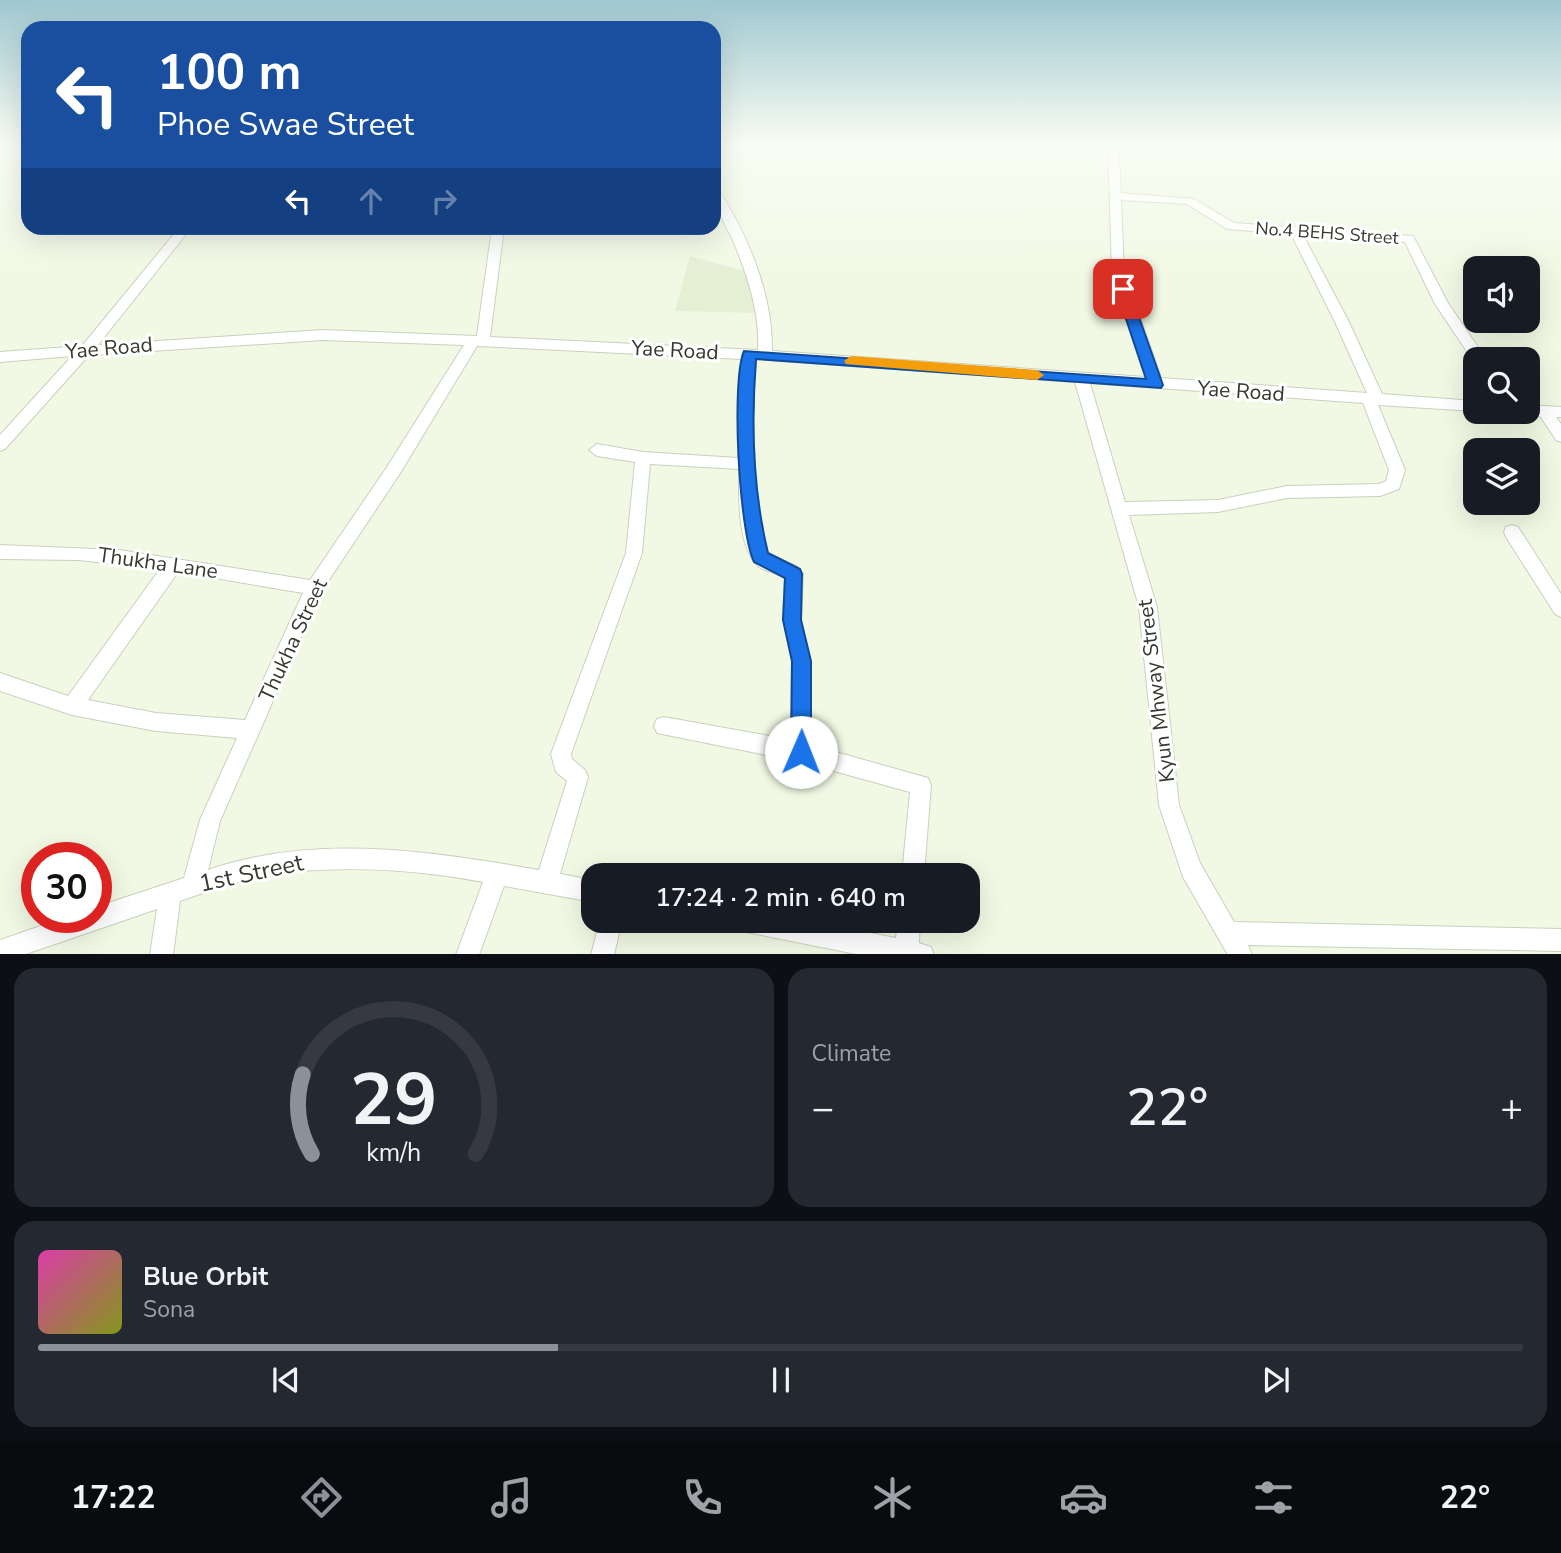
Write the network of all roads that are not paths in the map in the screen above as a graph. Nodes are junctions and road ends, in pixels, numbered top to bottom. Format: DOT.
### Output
graph roads {
  1 [pos="1114,188"];
  2 [pos="1114,196"];
  3 [pos="721,202"];
  4 [pos="1294,229"];
  5 [pos="179,235"];
  6 [pos="497,235"];
  7 [pos="478,341"];
  8 [pos="1471,347"];
  9 [pos="86,351"];
  10 [pos="757,354"];
  11 [pos="0,357"];
  12 [pos="1082,378"];
  13 [pos="1156,385"];
  14 [pos="1373,400"];
  15 [pos="1463,405"];
  16 [pos="1540,411"];
  17 [pos="1544,411"];
  18 [pos="1561,412"];
  19 [pos="1561,436"];
  20 [pos="0,445"];
  21 [pos="597,450"];
  22 [pos="643,458"];
  23 [pos="747,464"];
  24 [pos="1122,509"];
  25 [pos="1512,532"];
  26 [pos="0,552"];
  27 [pos="174,564"];
  28 [pos="314,588"];
  29 [pos="1561,609"];
  30 [pos="0,682"];
  31 [pos="72,705"];
  32 [pos="664,726"];
  33 [pos="251,730"];
  34 [pos="801,752"];
  35 [pos="914,863"];
  36 [pos="497,874"];
  37 [pos="546,883"];
  38 [pos="193,885"];
  39 [pos="581,889"];
  40 [pos="170,893"];
  41 [pos="607,933"];
  42 [pos="812,933"];
  43 [pos="911,933"];
  44 [pos="1228,933"];
  45 [pos="1557,944"];
  46 [pos="0,951"];
  47 [pos="915,952"];
  48 [pos="161,954"];
  49 [pos="467,954"];
  50 [pos="601,954"];
  51 [pos="1241,954"];
  1 -- 2 [label="street"];
  2 -- 4 [label="street, No.4 BEHS Street"];
  2 -- 13 [label="street"];
  3 -- 10 [label="street"];
  4 -- 8 [label="street, No.4 BEHS Street"];
  4 -- 14 [label="street"];
  5 -- 9 [label="street"];
  6 -- 7 [label="street"];
  7 -- 9 [label="street, Yae Road"];
  7 -- 10 [label="street, Yae Road"];
  7 -- 28 [label="street, Thukha Street"];
  9 -- 11 [label="street, Yae Road"];
  9 -- 20 [label="street"];
  10 -- 12 [label="street, Yae Road"];
  10 -- 23 [label="street"];
  12 -- 13 [label="street, Yae Road"];
  12 -- 24 [label="street, Kyun Mhway Street"];
  13 -- 14 [label="street, Yae Road"];
  14 -- 15 [label="street, Yae Road"];
  14 -- 24 [label="street"];
  16 -- 17 [label="street"];
  17 -- 18 [label="street"];
  17 -- 19 [label="street"];
  21 -- 22 [label="street"];
  22 -- 23 [label="street"];
  22 -- 37 [label="street"];
  23 -- 34 [label="street"];
  24 -- 44 [label="street, Kyun Mhway Street"];
  25 -- 29 [label="street"];
  26 -- 27 [label="street, Thukha Lane"];
  27 -- 28 [label="street, Thukha Lane"];
  27 -- 31 [label="street"];
  28 -- 33 [label="street, Thukha Street"];
  30 -- 31 [label="street"];
  31 -- 33 [label="street"];
  32 -- 34 [label="street"];
  33 -- 38 [label="street, Thukha Street"];
  34 -- 35 [label="street"];
  36 -- 37 [label="street, 1st Street"];
  36 -- 38 [label="street, 1st Street"];
  36 -- 49 [label="street"];
  37 -- 39 [label="street, 1st Street"];
  38 -- 40 [label="street, 1st Street"];
  40 -- 46 [label="street, 1st Street"];
  40 -- 48 [label="street"];
  41 -- 50 [label="street"];
  42 -- 47 [label="street"];
  43 -- 47 [label="street"];
  44 -- 45 [label="street"];
  44 -- 51 [label="street, Kyun Mhway Street"];
}
